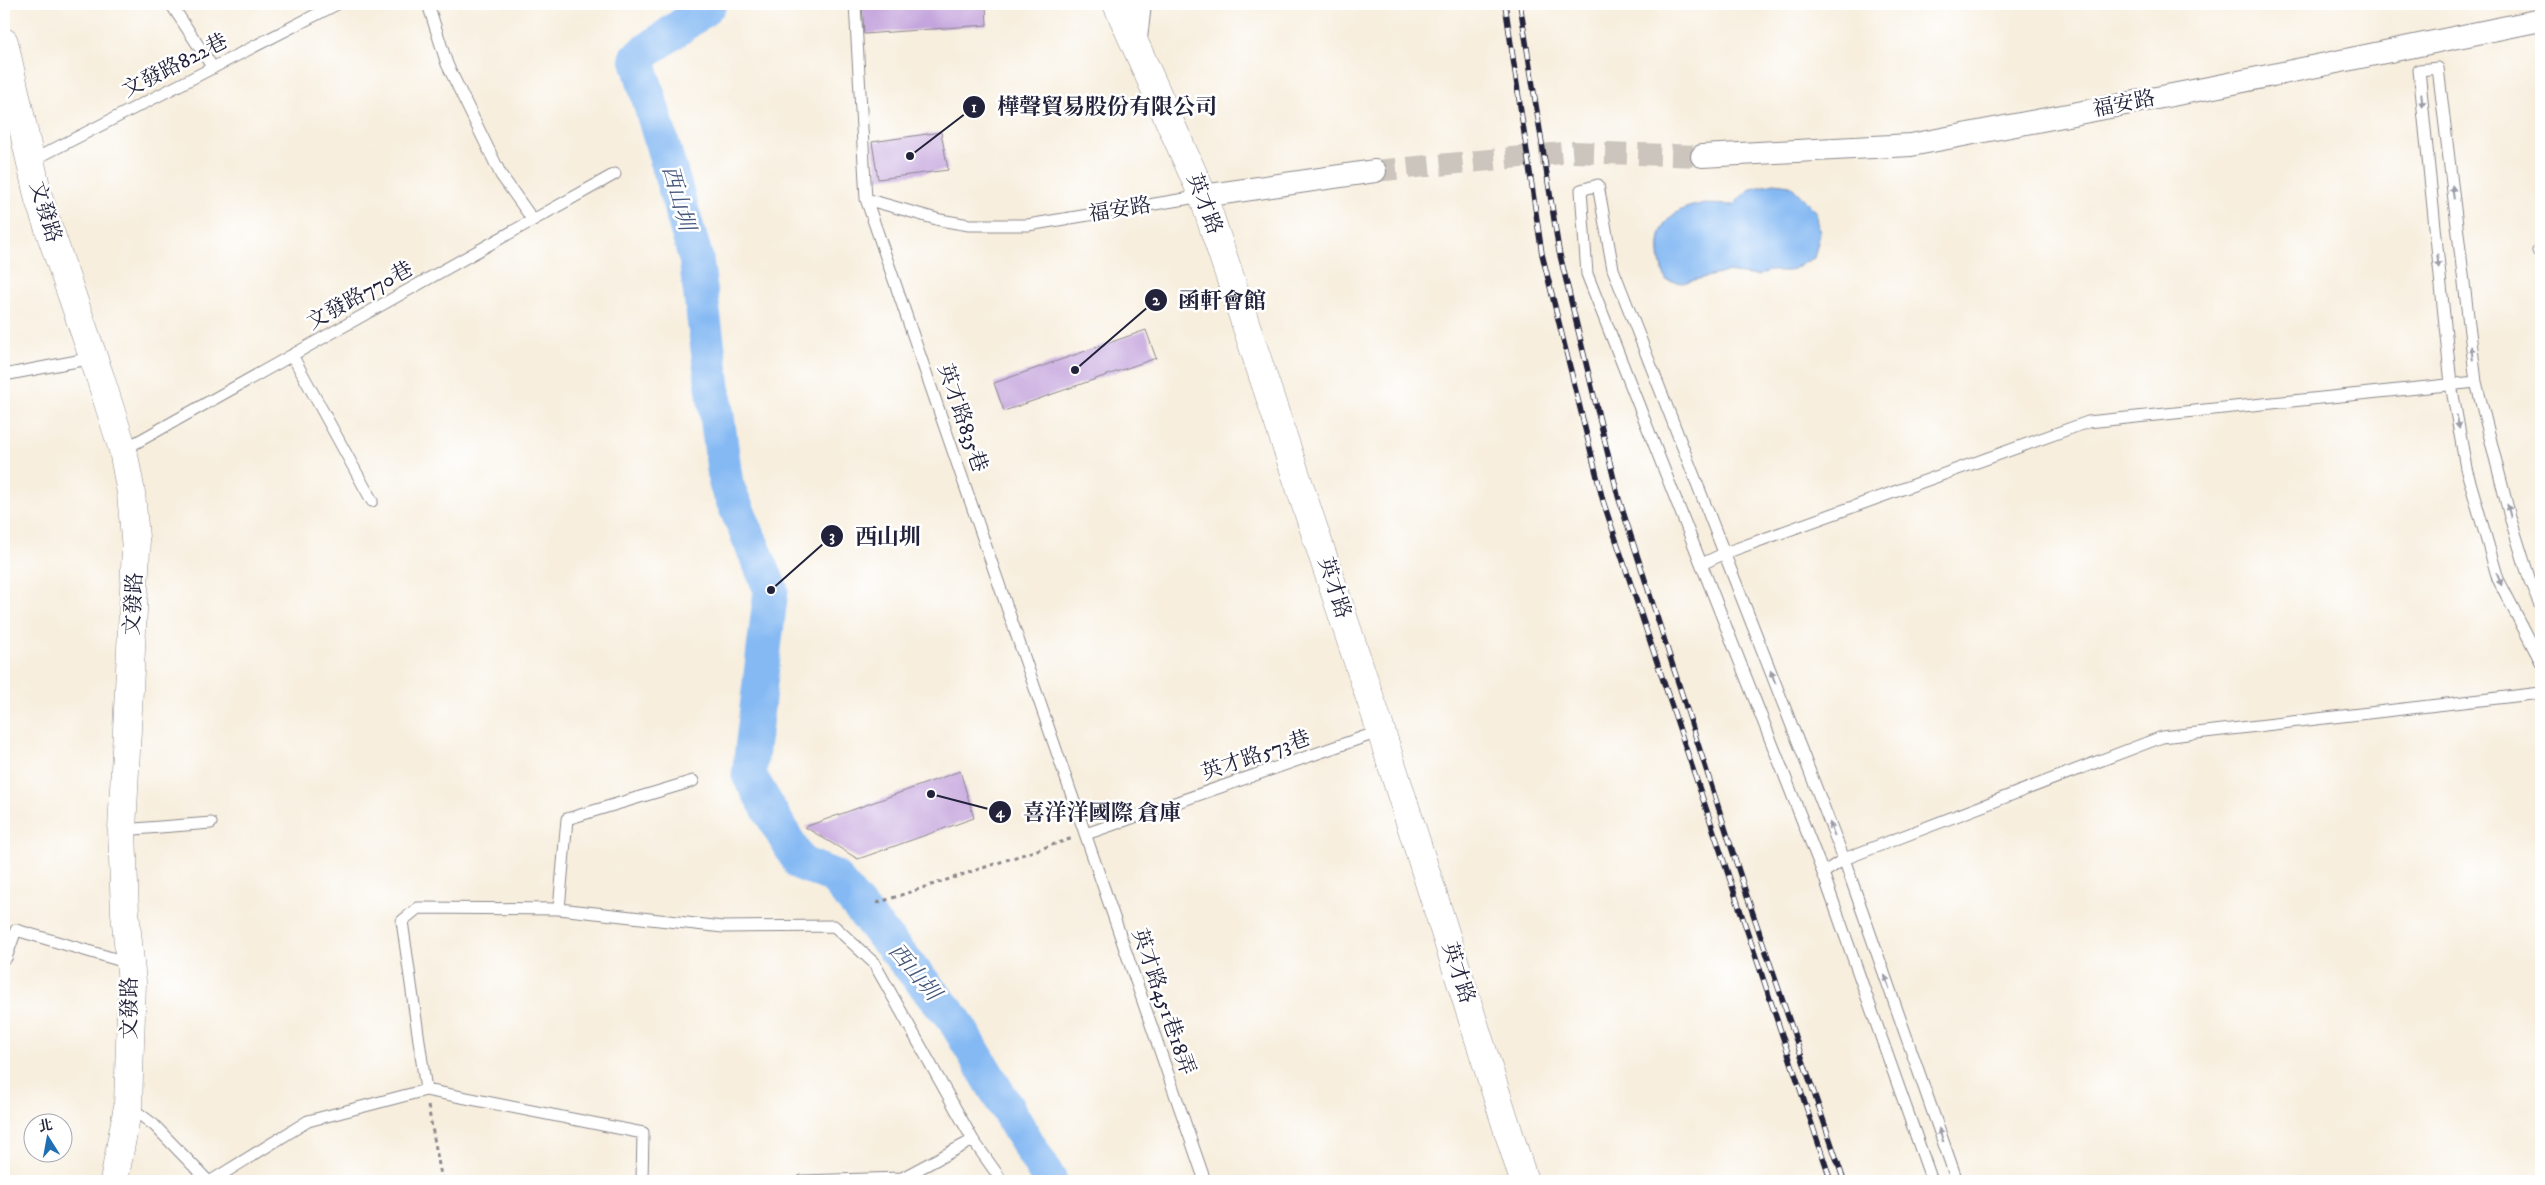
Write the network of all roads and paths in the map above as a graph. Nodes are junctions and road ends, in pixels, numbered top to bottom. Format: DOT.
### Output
graph roads {
  1 [pos="171,4"];
  2 [pos="337,4"];
  3 [pos="428,4"];
  4 [pos="855,4"];
  5 [pos="1117,4"];
  6 [pos="1140,4"];
  7 [pos="2541,20"];
  8 [pos="4,42"];
  9 [pos="1135,47"];
  10 [pos="213,68"];
  11 [pos="1702,156"];
  12 [pos="30,161"];
  13 [pos="1375,171"];
  14 [pos="615,174"];
  15 [pos="1203,196"];
  16 [pos="866,199"];
  17 [pos="533,220"];
  18 [pos="292,355"];
  19 [pos="94,358"];
  20 [pos="4,375"];
  21 [pos="2476,382"];
  22 [pos="2451,384"];
  23 [pos="123,450"];
  24 [pos="372,501"];
  25 [pos="1725,553"];
  26 [pos="1702,564"];
  27 [pos="2541,607"];
  28 [pos="2541,662"];
  29 [pos="2541,694"];
  30 [pos="1381,731"];
  31 [pos="693,781"];
  32 [pos="211,823"];
  33 [pos="122,830"];
  34 [pos="1086,834"];
  35 [pos="1844,859"];
  36 [pos="1823,873"];
  37 [pos="877,903"];
  38 [pos="559,909"];
  39 [pos="6,958"];
  40 [pos="130,963"];
  41 [pos="426,1090"];
  42 [pos="128,1106"];
  43 [pos="973,1140"];
  44 [pos="114,1181"];
  45 [pos="210,1181"];
  46 [pos="442,1181"];
  47 [pos="642,1181"];
  48 [pos="802,1181"];
  49 [pos="1002,1181"];
  50 [pos="1205,1181"];
  51 [pos="1524,1181"];
  52 [pos="1932,1181"];
  53 [pos="1957,1181"];
  1 -- 10 [label="lane"];
  2 -- 10 [label="lane, 文發路822巷"];
  3 -- 17 [label="lane"];
  4 -- 16 [label="lane, 英才路835巷"];
  5 -- 9 [label="street, 英才路"];
  6 -- 9 [label="street"];
  7 -- 11 [label="street, 福安路"];
  8 -- 12 [label="street, 文發路"];
  9 -- 15 [label="street, 英才路"];
  10 -- 12 [label="lane, 文發路822巷"];
  12 -- 19 [label="street, 文發路"];
  13 -- 15 [label="street, 福安路"];
  14 -- 17 [label="lane, 文發路770巷"];
  15 -- 16 [label="lane, 福安路"];
  15 -- 30 [label="street, 英才路"];
  16 -- 34 [label="lane, 英才路835巷"];
  17 -- 18 [label="lane, 文發路770巷"];
  18 -- 23 [label="lane, 文發路770巷"];
  18 -- 24 [label="lane"];
  19 -- 20 [label="lane"];
  19 -- 23 [label="street, 文發路"];
  21 -- 22 [label="lane"];
  21 -- 22 [label="lane, one-way"];
  27 -- 21 [label="lane, one-way"];
  22 -- 25 [label="lane"];
  22 -- 28 [label="lane, one-way"];
  23 -- 33 [label="street, 文發路"];
  25 -- 26 [label="lane"];
  25 -- 26 [label="lane"];
  35 -- 25 [label="lane, one-way"];
  26 -- 36 [label="lane"];
  29 -- 35 [label="lane"];
  30 -- 34 [label="lane, 英才路573巷"];
  30 -- 51 [label="street, 英才路"];
  31 -- 38 [label="lane"];
  32 -- 33 [label="lane"];
  33 -- 40 [label="street, 文發路"];
  34 -- 37 [label="path"];
  34 -- 50 [label="lane, 英才路451巷18弄"];
  35 -- 36 [label="lane"];
  53 -- 35 [label="lane, one-way"];
  36 -- 52 [label="lane"];
  38 -- 41 [label="lane"];
  38 -- 43 [label="lane"];
  39 -- 40 [label="lane"];
  40 -- 42 [label="street, 文發路"];
  41 -- 45 [label="lane"];
  41 -- 46 [label="path"];
  41 -- 47 [label="lane"];
  42 -- 44 [label="street, 文發路"];
  42 -- 45 [label="lane"];
  43 -- 48 [label="lane"];
  43 -- 49 [label="lane"];
}
